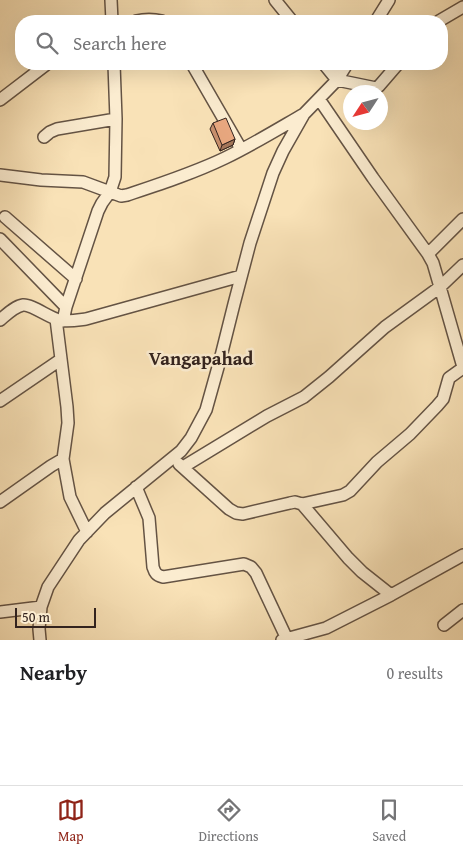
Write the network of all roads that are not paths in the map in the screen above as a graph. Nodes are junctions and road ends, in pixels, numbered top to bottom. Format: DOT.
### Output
graph roads {
  1 [pos="111,0"];
  2 [pos="275,0"];
  3 [pos="389,0"];
  4 [pos="463,7"];
  5 [pos="112,15"];
  6 [pos="287,15"];
  7 [pos="380,15"];
  8 [pos="448,15"];
  9 [pos="39,70"];
  10 [pos="114,70"];
  11 [pos="195,70"];
  12 [pos="329,70"];
  13 [pos="343,70"];
  14 [pos="393,70"];
  15 [pos="337,80"];
  16 [pos="319,99"];
  17 [pos="0,100"];
  18 [pos="304,114"];
  19 [pos="116,119"];
  20 [pos="44,137"];
  21 [pos="241,149"];
  22 [pos="0,175"];
  23 [pos="110,192"];
  24 [pos="5,217"];
  25 [pos="463,219"];
  26 [pos="0,239"];
  27 [pos="428,254"];
  28 [pos="463,266"];
  29 [pos="241,276"];
  30 [pos="76,279"];
  31 [pos="440,287"];
  32 [pos="66,307"];
  33 [pos="0,320"];
  34 [pos="59,320"];
  35 [pos="463,328"];
  36 [pos="454,338"];
  37 [pos="60,360"];
  38 [pos="463,368"];
  39 [pos="0,401"];
  40 [pos="172,458"];
  41 [pos="63,459"];
  42 [pos="183,467"];
  43 [pos="136,487"];
  44 [pos="0,502"];
  45 [pos="302,504"];
  46 [pos="87,532"];
  47 [pos="463,555"];
  48 [pos="391,595"];
  49 [pos="41,607"];
  50 [pos="463,610"];
  51 [pos="0,612"];
  52 [pos="444,625"];
  53 [pos="40,640"];
  54 [pos="284,640"];
  1 -- 5 [label="street"];
  2 -- 6 [label="street"];
  3 -- 7 [label="street"];
  4 -- 8 [label="street"];
  9 -- 17 [label="street"];
  10 -- 19 [label="street"];
  11 -- 21 [label="street"];
  12 -- 15 [label="street"];
  13 -- 15 [label="street"];
  14 -- 15 [label="street"];
  15 -- 16 [label="street"];
  16 -- 18 [label="street"];
  16 -- 27 [label="street"];
  18 -- 21 [label="street"];
  18 -- 29 [label="street"];
  19 -- 20 [label="street"];
  19 -- 23 [label="street"];
  21 -- 23 [label="street"];
  22 -- 23 [label="street"];
  23 -- 30 [label="street"];
  24 -- 30 [label="street"];
  25 -- 27 [label="street"];
  26 -- 32 [label="street"];
  27 -- 31 [label="street"];
  28 -- 31 [label="street"];
  29 -- 34 [label="street"];
  29 -- 40 [label="street"];
  30 -- 32 [label="street"];
  31 -- 36 [label="street"];
  31 -- 42 [label="street"];
  32 -- 34 [label="street"];
  33 -- 34 [label="street"];
  34 -- 37 [label="street"];
  35 -- 36 [label="street"];
  36 -- 38 [label="street"];
  37 -- 39 [label="street"];
  37 -- 41 [label="street"];
  38 -- 45 [label="street"];
  40 -- 42 [label="street"];
  40 -- 43 [label="street"];
  41 -- 44 [label="street"];
  41 -- 46 [label="street"];
  42 -- 45 [label="street"];
  43 -- 46 [label="street"];
  43 -- 54 [label="street"];
  45 -- 48 [label="street"];
  46 -- 49 [label="street"];
  47 -- 48 [label="street"];
  48 -- 54 [label="street"];
  49 -- 51 [label="street"];
  49 -- 53 [label="street"];
  50 -- 52 [label="street"];
}
